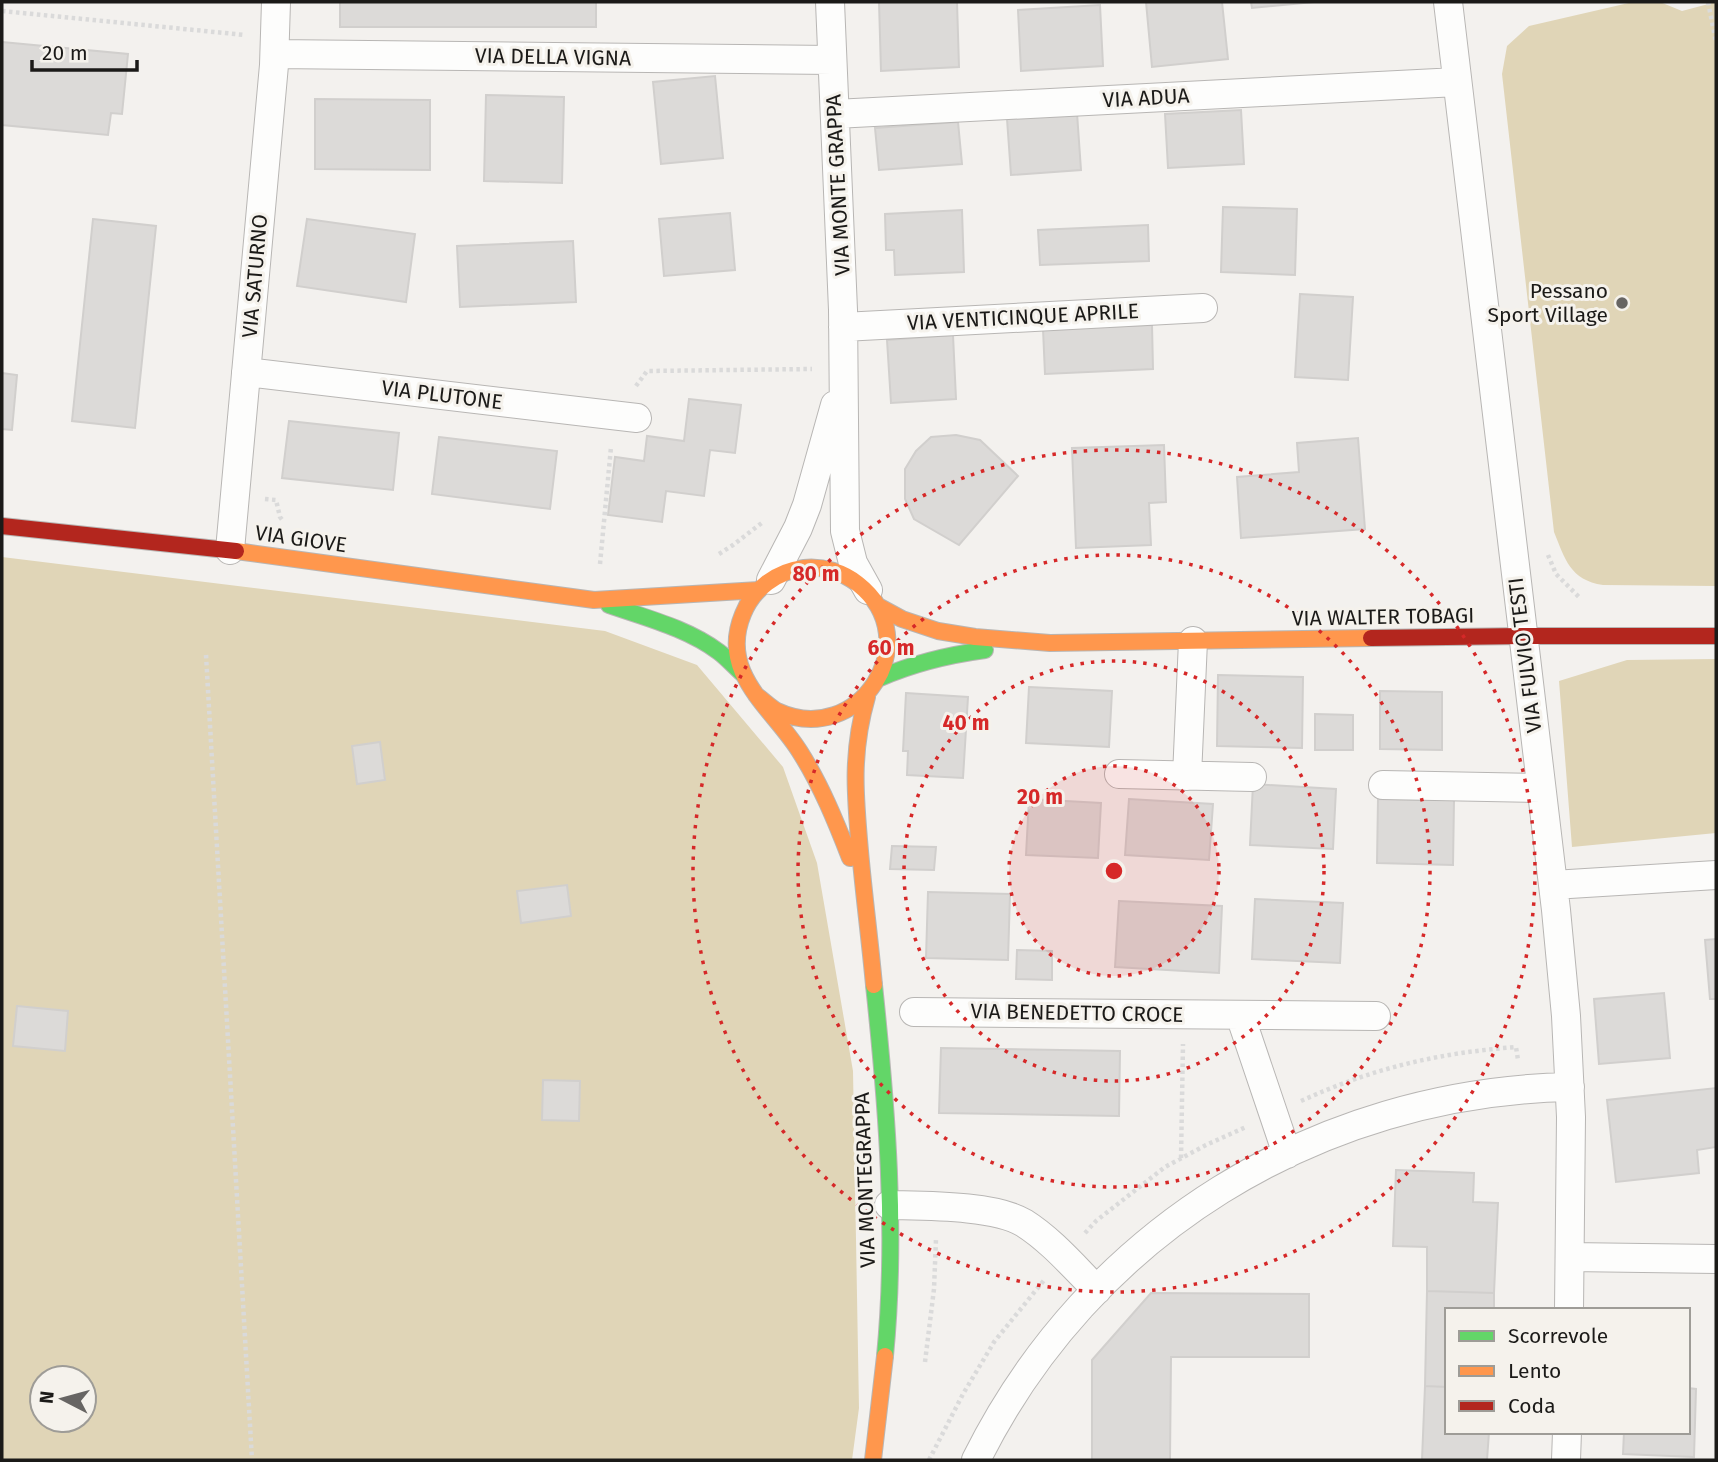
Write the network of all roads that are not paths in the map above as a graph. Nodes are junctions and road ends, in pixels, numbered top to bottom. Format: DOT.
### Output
graph roads {
  1 [pos="830,2"];
  2 [pos="1448,2"];
  3 [pos="275,12"];
  4 [pos="275,54"];
  5 [pos="832,60"];
  6 [pos="1457,82"];
  7 [pos="835,114"];
  8 [pos="1203,308"];
  9 [pos="843,327"];
  10 [pos="845,368"];
  11 [pos="246,372"];
  12 [pos="626,417"];
  13 [pos="2,526"];
  14 [pos="230,550"];
  15 [pos="765,585"];
  16 [pos="874,599"];
  17 [pos="594,600"];
  18 [pos="1523,636"];
  19 [pos="1716,636"];
  20 [pos="1193,641"];
  21 [pos="1050,643"];
  22 [pos="743,674"];
  23 [pos="880,678"];
  24 [pos="756,695"];
  25 [pos="867,697"];
  26 [pos="1119,774"];
  27 [pos="1187,776"];
  28 [pos="1252,776"];
  29 [pos="1383,785"];
  30 [pos="1541,788"];
  31 [pos="1716,875"];
  32 [pos="1553,885"];
  33 [pos="865,900"];
  34 [pos="914,1012"];
  35 [pos="1240,1015"];
  36 [pos="1376,1016"];
  37 [pos="1570,1087"];
  38 [pos="1287,1154"];
  39 [pos="889,1205"];
  40 [pos="1570,1257"];
  41 [pos="1716,1259"];
  42 [pos="1097,1290"];
  43 [pos="1569,1308"];
  44 [pos="1567,1434"];
  45 [pos="873,1460"];
  46 [pos="976,1460"];
  47 [pos="1566,1460"];
  1 -- 5 [label="street, VIA MONTE GRAPPA"];
  2 -- 6 [label="street, VIA FULVIO TESTI"];
  3 -- 4 [label="street, VIA SATURNO"];
  4 -- 5 [label="street, VIA DELLA VIGNA"];
  4 -- 11 [label="street, VIA SATURNO"];
  5 -- 7 [label="street, VIA MONTE GRAPPA"];
  6 -- 7 [label="street, VIA ADUA"];
  6 -- 18 [label="street, VIA FULVIO TESTI"];
  7 -- 9 [label="street, VIA MONTE GRAPPA"];
  8 -- 9 [label="street, VIA VENTICINQUE APRILE"];
  9 -- 10 [label="street, VIA MONTE GRAPPA"];
  10 -- 15 [label="street, VIA MONTE GRAPPA"];
  10 -- 16 [label="street, VIA MONTE GRAPPA"];
  11 -- 12 [label="street, VIA PLUTONE"];
  11 -- 14 [label="street, VIA SATURNO"];
  13 -- 14 [label="street, VIA GIOVE"];
  14 -- 17 [label="street, VIA GIOVE"];
  15 -- 16 [label="street"];
  15 -- 17 [label="street, VIA GIOVE"];
  15 -- 22 [label="street"];
  16 -- 21 [label="street, VIA WALTER TOBAGI"];
  16 -- 23 [label="street"];
  17 -- 22 [label="street, VIA GIOVE"];
  18 -- 19 [label="street, VIA WALTER TOBAGI"];
  18 -- 20 [label="street, VIA WALTER TOBAGI"];
  18 -- 30 [label="street, VIA FULVIO TESTI"];
  20 -- 21 [label="street, VIA WALTER TOBAGI"];
  20 -- 27 [label="street"];
  21 -- 23 [label="street, VIA WALTER TOBAGI"];
  22 -- 24 [label="street"];
  23 -- 25 [label="street"];
  24 -- 25 [label="street"];
  24 -- 33 [label="street, VIA MONTEGRAPPA"];
  25 -- 33 [label="street, VIA MONTEGRAPPA"];
  26 -- 27 [label="street"];
  27 -- 28 [label="street"];
  29 -- 30 [label="street"];
  30 -- 32 [label="street, VIA FULVIO TESTI"];
  31 -- 32 [label="street"];
  32 -- 37 [label="street, VIA FULVIO TESTI"];
  33 -- 39 [label="street, VIA MONTEGRAPPA"];
  34 -- 35 [label="street, VIA BENEDETTO CROCE"];
  35 -- 36 [label="street, VIA BENEDETTO CROCE"];
  35 -- 38 [label="street"];
  37 -- 38 [label="street"];
  37 -- 40 [label="street, VIA FULVIO TESTI"];
  38 -- 42 [label="street"];
  39 -- 42 [label="street"];
  39 -- 45 [label="street, VIA MONTEGRAPPA"];
  40 -- 41 [label="street"];
  40 -- 43 [label="street, VIA FULVIO TESTI"];
  42 -- 46 [label="street"];
  44 -- 47 [label="street"];
}
